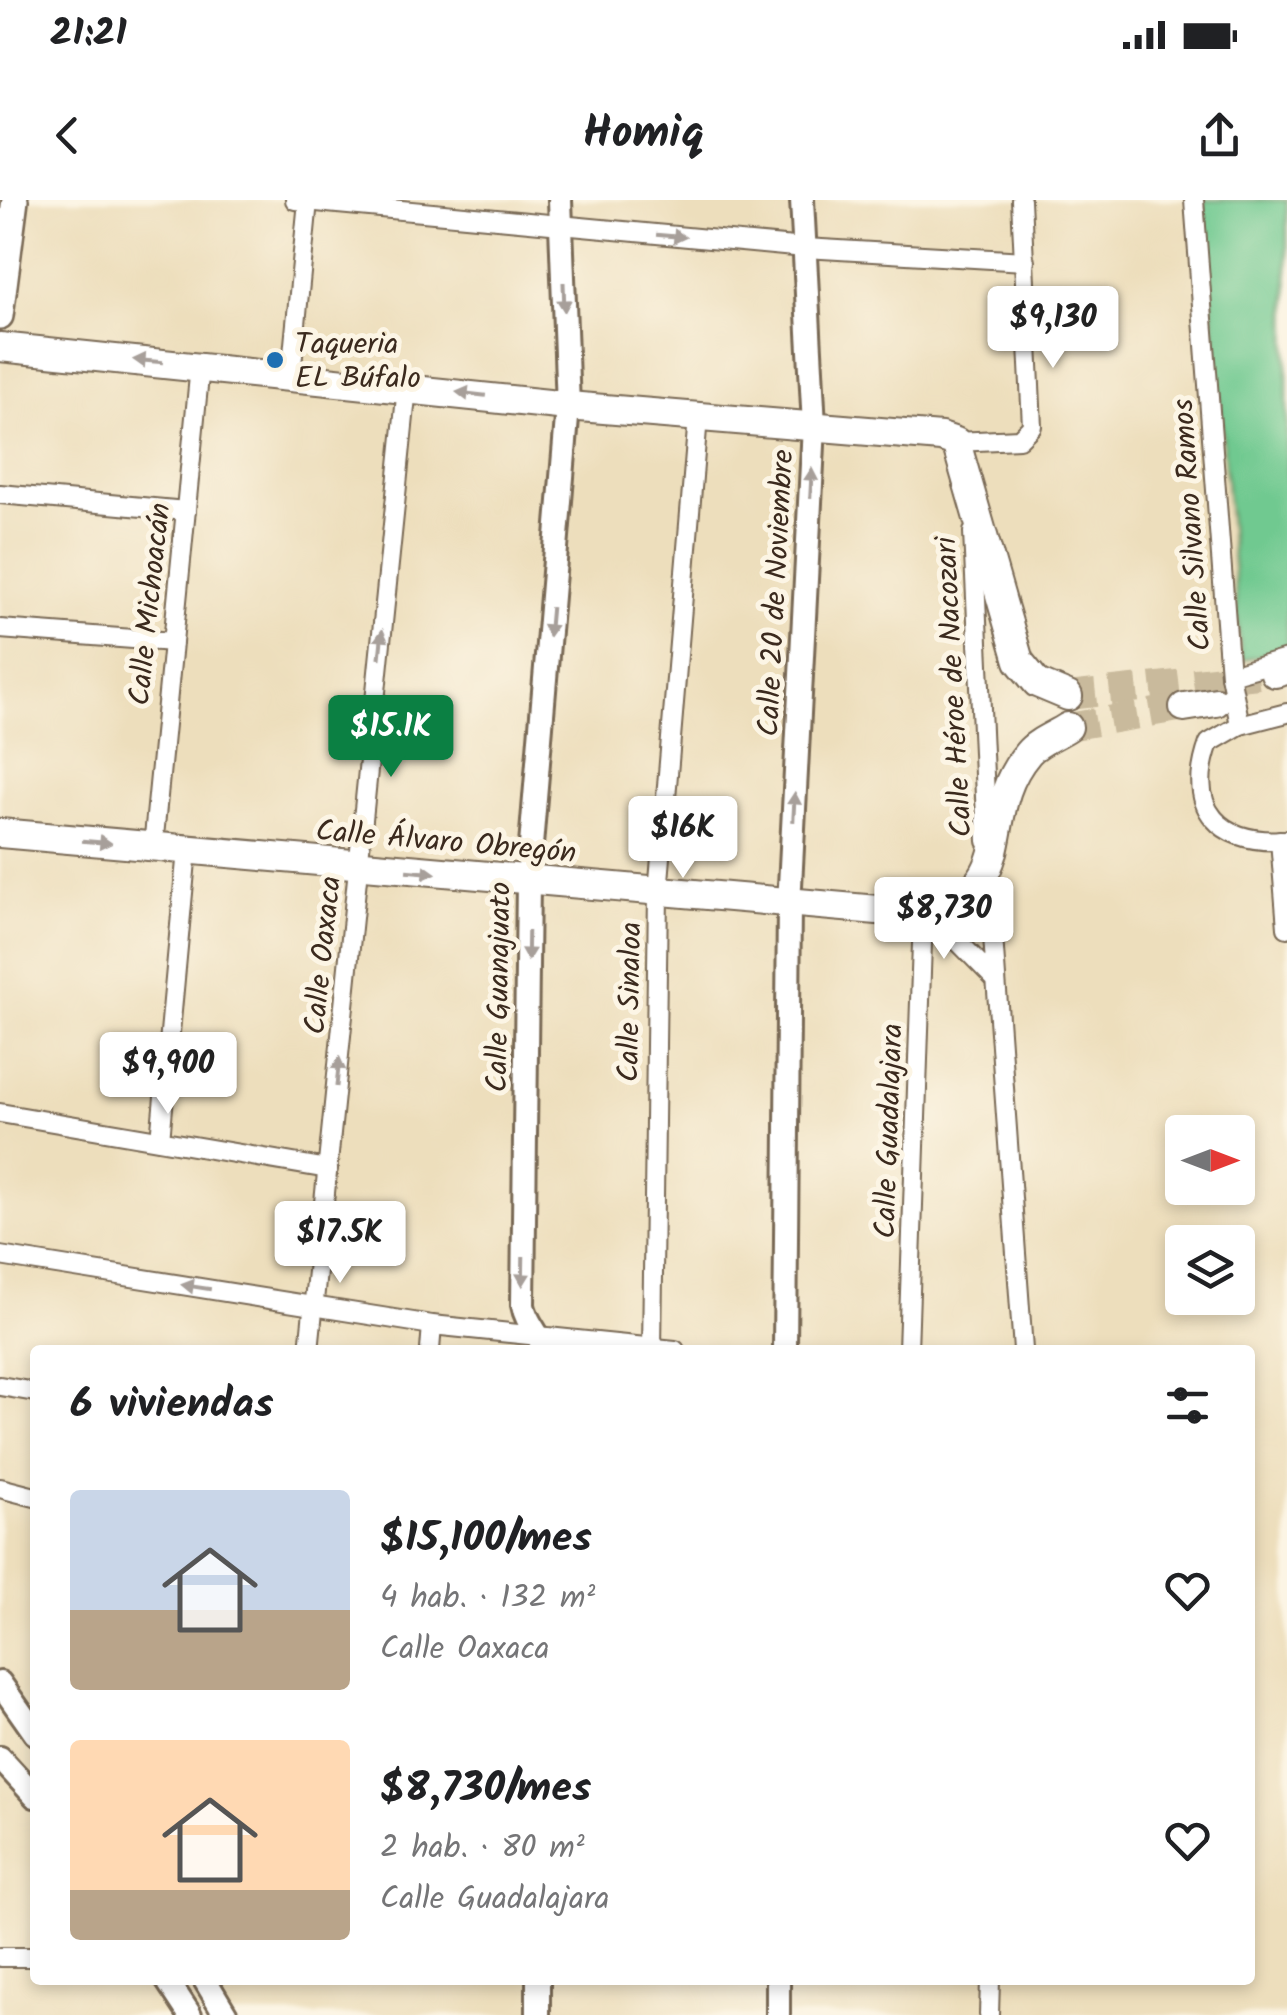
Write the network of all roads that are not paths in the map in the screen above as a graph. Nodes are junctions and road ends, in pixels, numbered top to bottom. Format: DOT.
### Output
graph roads {
  1 [pos="14,200"];
  2 [pos="295,200"];
  3 [pos="560,200"];
  4 [pos="802,200"];
  5 [pos="1021,200"];
  6 [pos="1194,200"];
  7 [pos="308,201"];
  8 [pos="561,226"];
  9 [pos="805,248"];
  10 [pos="1025,261"];
  11 [pos="0,316"];
  12 [pos="0,347"];
  13 [pos="200,366"];
  14 [pos="291,375"];
  15 [pos="408,387"];
  16 [pos="568,406"];
  17 [pos="698,417"];
  18 [pos="814,426"];
  19 [pos="956,442"];
  20 [pos="0,494"];
  21 [pos="972,501"];
  22 [pos="186,511"];
  23 [pos="0,629"];
  24 [pos="173,642"];
  25 [pos="1282,674"];
  26 [pos="1230,675"];
  27 [pos="1068,696"];
  28 [pos="1216,702"];
  29 [pos="1184,707"];
  30 [pos="1287,712"];
  31 [pos="1240,725"];
  32 [pos="1068,727"];
  33 [pos="0,833"];
  34 [pos="1283,840"];
  35 [pos="153,847"];
  36 [pos="187,850"];
  37 [pos="359,866"];
  38 [pos="988,869"];
  39 [pos="528,881"];
  40 [pos="658,893"];
  41 [pos="789,904"];
  42 [pos="926,913"];
  43 [pos="1287,928"];
  44 [pos="993,976"];
  45 [pos="0,1113"];
  46 [pos="160,1140"];
  47 [pos="328,1169"];
  48 [pos="0,1256"];
  49 [pos="314,1306"];
  50 [pos="432,1325"];
  51 [pos="542,1343"];
  52 [pos="310,1345"];
  53 [pos="430,1345"];
  54 [pos="579,1345"];
  55 [pos="652,1345"];
  56 [pos="785,1345"];
  57 [pos="908,1345"];
  58 [pos="1023,1345"];
  59 [pos="0,1386"];
  60 [pos="30,1391"];
  61 [pos="0,1488"];
  62 [pos="30,1495"];
  63 [pos="0,1683"];
  64 [pos="30,1726"];
  65 [pos="0,1758"];
  66 [pos="30,1791"];
  67 [pos="0,1957"];
  68 [pos="30,1957"];
  69 [pos="169,1985"];
  70 [pos="208,1985"];
  71 [pos="538,1985"];
  72 [pos="778,1985"];
  73 [pos="990,1985"];
  74 [pos="190,2015"];
  75 [pos="226,2015"];
  76 [pos="538,2015"];
  77 [pos="778,2015"];
  78 [pos="989,2015"];
  1 -- 11 [label="main road"];
  2 -- 7 [label="street"];
  3 -- 8 [label="street, Calle Guanajuato"];
  4 -- 9 [label="street, Calle 20 de Noviembre"];
  5 -- 10 [label="street"];
  6 -- 26 [label="street, Calle Silvano Ramos"];
  7 -- 8 [label="street"];
  7 -- 14 [label="street"];
  8 -- 9 [label="street, one-way"];
  8 -- 16 [label="street, Calle Guanajuato, one-way"];
  9 -- 10 [label="street"];
  9 -- 18 [label="street, Calle 20 de Noviembre"];
  10 -- 19 [label="street"];
  13 -- 12 [label="main road, one-way"];
  13 -- 14 [label="main road"];
  13 -- 22 [label="street, Calle Michoacán"];
  14 -- 15 [label="main road"];
  16 -- 15 [label="main road, one-way"];
  37 -- 15 [label="street, Calle Oaxaca, one-way"];
  16 -- 17 [label="main road"];
  16 -- 39 [label="street, Calle Guanajuato, one-way"];
  17 -- 18 [label="main road"];
  17 -- 40 [label="street, Calle Sinaloa"];
  18 -- 19 [label="main road"];
  41 -- 18 [label="street, Calle 20 de Noviembre, one-way"];
  19 -- 21 [label="main road"];
  20 -- 22 [label="street"];
  21 -- 27 [label="main road"];
  21 -- 38 [label="street, Calle Héroe de Nacozari"];
  22 -- 24 [label="street, Calle Michoacán"];
  23 -- 24 [label="street"];
  24 -- 35 [label="street, Calle Michoacán"];
  25 -- 26 [label="street"];
  26 -- 31 [label="street, Calle Silvano Ramos"];
  28 -- 29 [label="main road"];
  30 -- 31 [label="street"];
  31 -- 34 [label="street"];
  32 -- 38 [label="main road"];
  33 -- 35 [label="main road, Calle Álvaro Obregón, one-way"];
  34 -- 43 [label="street"];
  35 -- 36 [label="main road, Calle Álvaro Obregón"];
  36 -- 37 [label="main road, Calle Álvaro Obregón"];
  36 -- 46 [label="street"];
  37 -- 39 [label="main road, Calle Álvaro Obregón, one-way"];
  47 -- 37 [label="street, Calle Oaxaca, one-way"];
  38 -- 42 [label="main road"];
  38 -- 44 [label="street, Calle Héroe de Nacozari"];
  39 -- 40 [label="main road, Calle Álvaro Obregón"];
  39 -- 51 [label="street, Calle Guanajuato, one-way"];
  40 -- 41 [label="main road, Calle Álvaro Obregón"];
  40 -- 55 [label="street, Calle Sinaloa"];
  41 -- 42 [label="main road, Calle Álvaro Obregón"];
  41 -- 56 [label="street, Calle 20 de Noviembre"];
  42 -- 44 [label="street"];
  42 -- 57 [label="street, Calle Guadalajara"];
  44 -- 58 [label="street, Calle Héroe de Nacozari"];
  45 -- 46 [label="street"];
  46 -- 47 [label="street"];
  47 -- 49 [label="street, Calle Oaxaca"];
  49 -- 48 [label="street, one-way"];
  49 -- 50 [label="street"];
  49 -- 52 [label="street, Calle Oaxaca"];
  50 -- 51 [label="street"];
  50 -- 53 [label="street"];
  51 -- 54 [label="street"];
  59 -- 60 [label="street"];
  61 -- 62 [label="street"];
  63 -- 64 [label="street"];
  65 -- 66 [label="street"];
  67 -- 68 [label="street"];
  69 -- 74 [label="street"];
  70 -- 75 [label="street"];
  71 -- 76 [label="street"];
  72 -- 77 [label="street"];
  73 -- 78 [label="street"];
}
